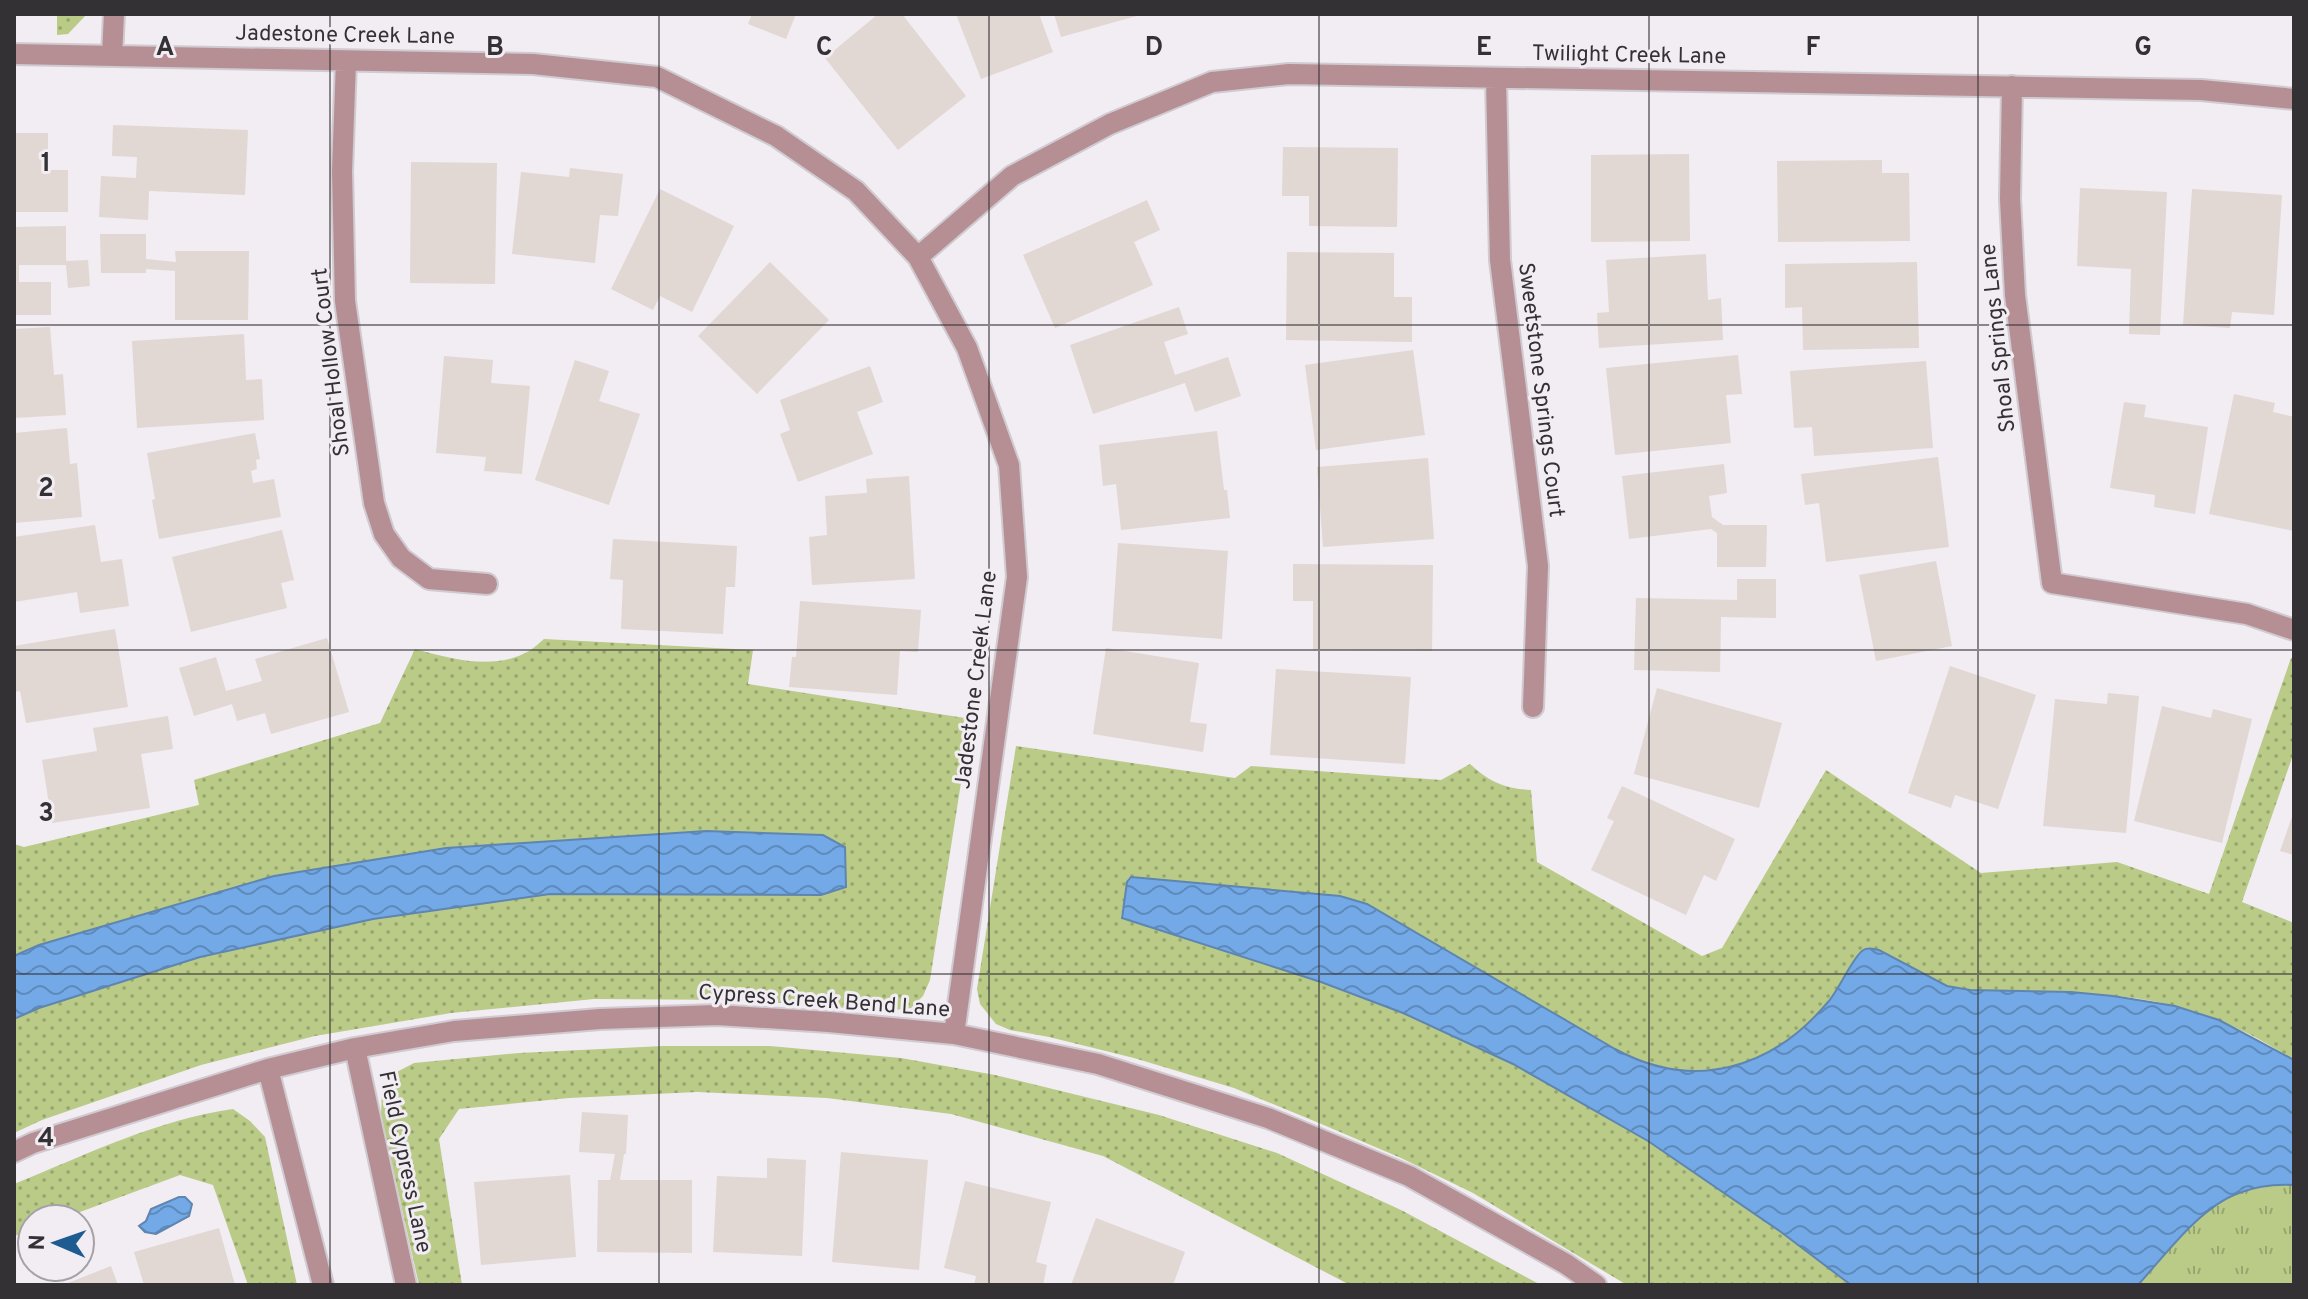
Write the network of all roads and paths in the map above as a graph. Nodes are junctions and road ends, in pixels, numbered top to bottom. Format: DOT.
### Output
graph roads {
  1 [pos="114,14"];
  2 [pos="14,54"];
  3 [pos="112,56"];
  4 [pos="346,61"];
  5 [pos="1496,78"];
  6 [pos="2012,86"];
  7 [pos="2294,99"];
  8 [pos="918,257"];
  9 [pos="487,584"];
  10 [pos="2294,630"];
  11 [pos="1533,707"];
  12 [pos="954,1034"];
  13 [pos="355,1048"];
  14 [pos="268,1069"];
  15 [pos="14,1152"];
  16 [pos="323,1285"];
  17 [pos="406,1285"];
  18 [pos="1596,1285"];
  1 -- 3 [label="street"];
  2 -- 3 [label="street, Jadestone Creek Lane"];
  3 -- 4 [label="street, Jadestone Creek Lane"];
  4 -- 8 [label="street, Jadestone Creek Lane"];
  4 -- 9 [label="street, Shoal Hollow Court"];
  5 -- 6 [label="street, Twilight Creek Lane"];
  5 -- 8 [label="street, Twilight Creek Lane"];
  5 -- 11 [label="street, Sweetstone Springs Court"];
  6 -- 7 [label="street, Twilight Creek Lane"];
  6 -- 10 [label="street, Shoal Springs Lane"];
  8 -- 12 [label="street, Jadestone Creek Lane"];
  12 -- 13 [label="street, Cypress Creek Bend Lane"];
  12 -- 18 [label="street, Cypress Creek Bend Lane"];
  13 -- 14 [label="street, Cypress Creek Bend Lane"];
  13 -- 17 [label="street, Field Cypress Lane"];
  14 -- 15 [label="street, Cypress Creek Bend Lane"];
  14 -- 16 [label="street"];
}
